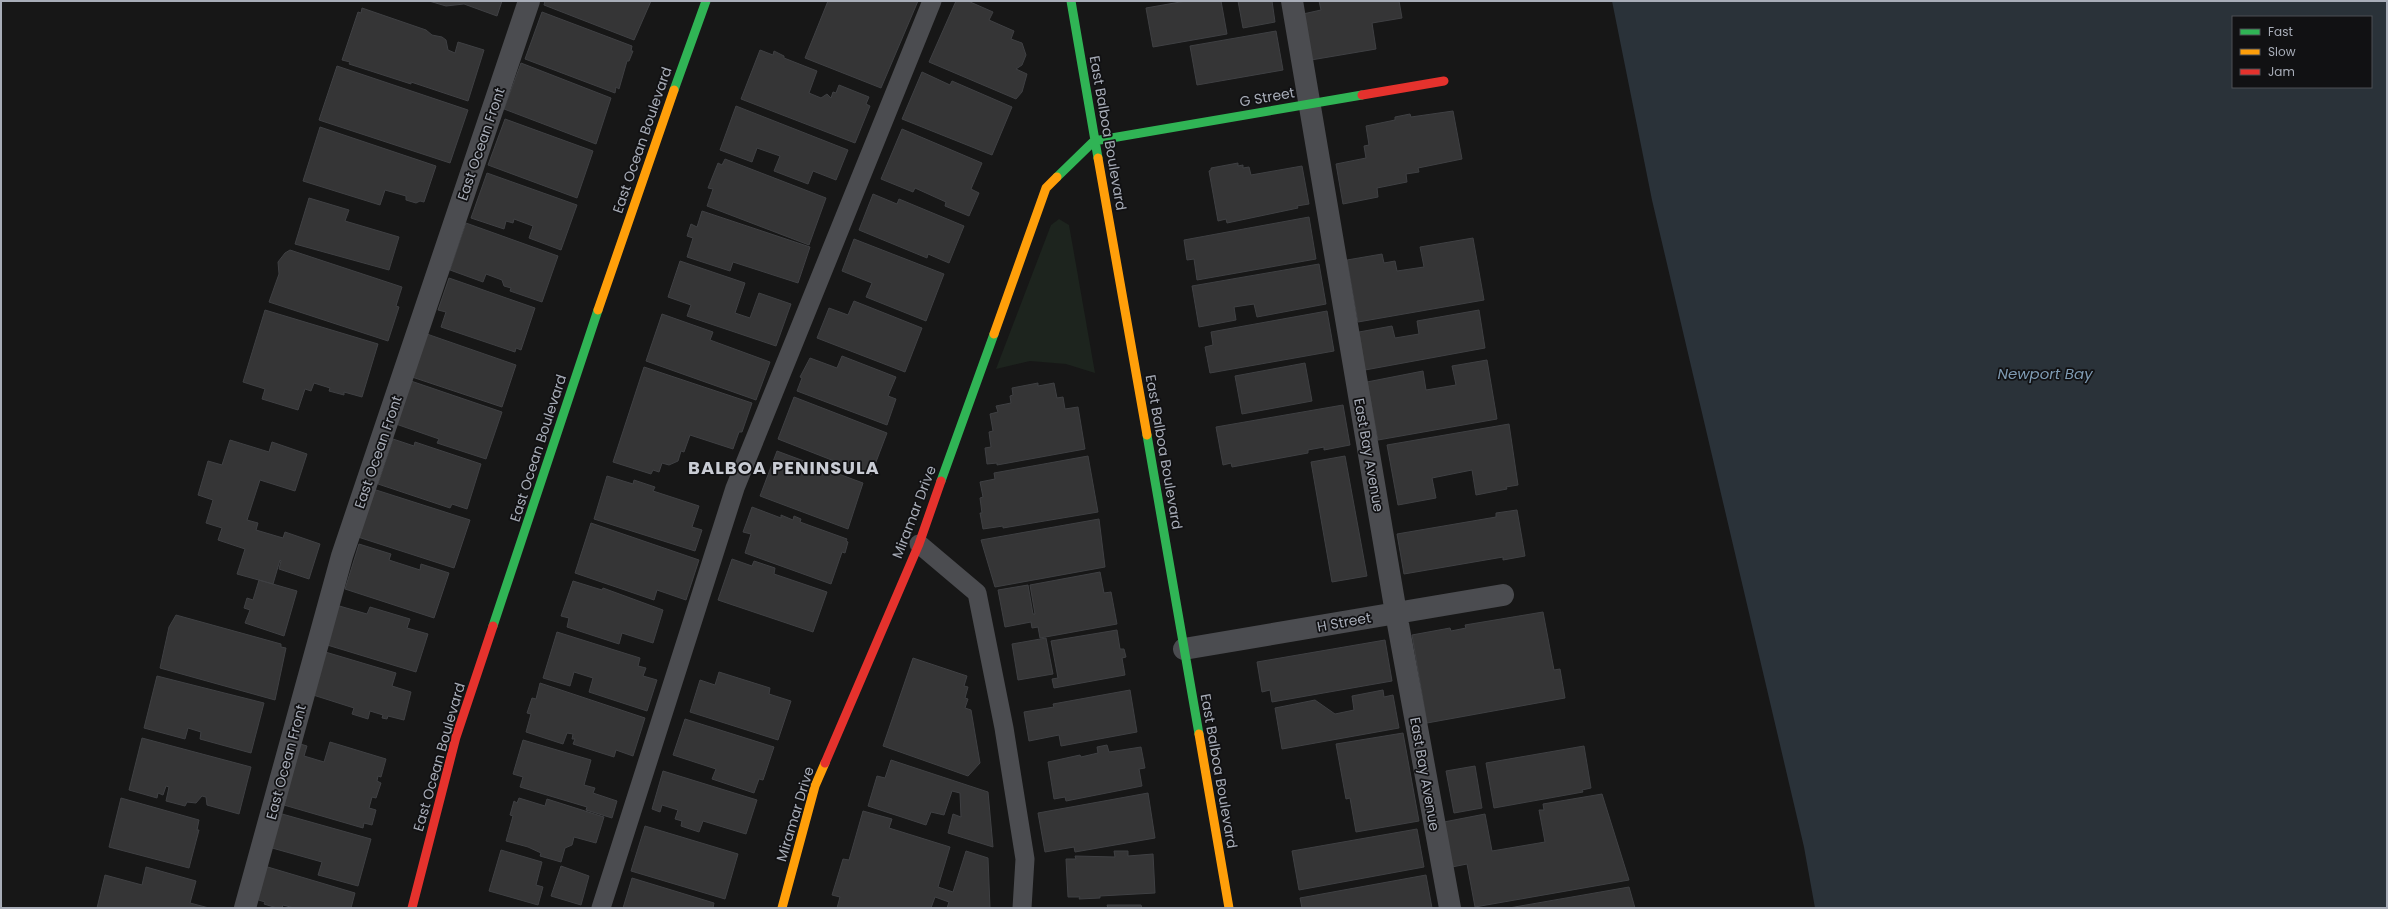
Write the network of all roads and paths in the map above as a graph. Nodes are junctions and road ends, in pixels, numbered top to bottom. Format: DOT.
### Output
graph roads {
  1 [pos="529,1"];
  2 [pos="706,1"];
  3 [pos="932,1"];
  4 [pos="1071,1"];
  5 [pos="1292,1"];
  6 [pos="1444,81"];
  7 [pos="1310,104"];
  8 [pos="1094,141"];
  9 [pos="919,544"];
  10 [pos="1502,595"];
  11 [pos="1396,613"];
  12 [pos="1184,649"];
  13 [pos="245,908"];
  14 [pos="412,908"];
  15 [pos="601,908"];
  16 [pos="782,908"];
  17 [pos="1022,908"];
  18 [pos="1229,908"];
  19 [pos="1450,908"];
  1 -- 13 [label="street, East Ocean Front"];
  2 -- 14 [label="street, East Ocean Boulevard"];
  3 -- 15 [label="lane"];
  4 -- 8 [label="street, East Balboa Boulevard"];
  5 -- 7 [label="street, East Bay Avenue"];
  6 -- 7 [label="street, G Street"];
  7 -- 8 [label="street, G Street"];
  7 -- 11 [label="street, East Bay Avenue"];
  8 -- 9 [label="street, Miramar Drive"];
  8 -- 12 [label="street, East Balboa Boulevard"];
  9 -- 16 [label="street, Miramar Drive"];
  9 -- 17 [label="lane"];
  10 -- 11 [label="street, H Street"];
  11 -- 12 [label="street, H Street"];
  11 -- 19 [label="street, East Bay Avenue"];
  12 -- 18 [label="street, East Balboa Boulevard"];
}
